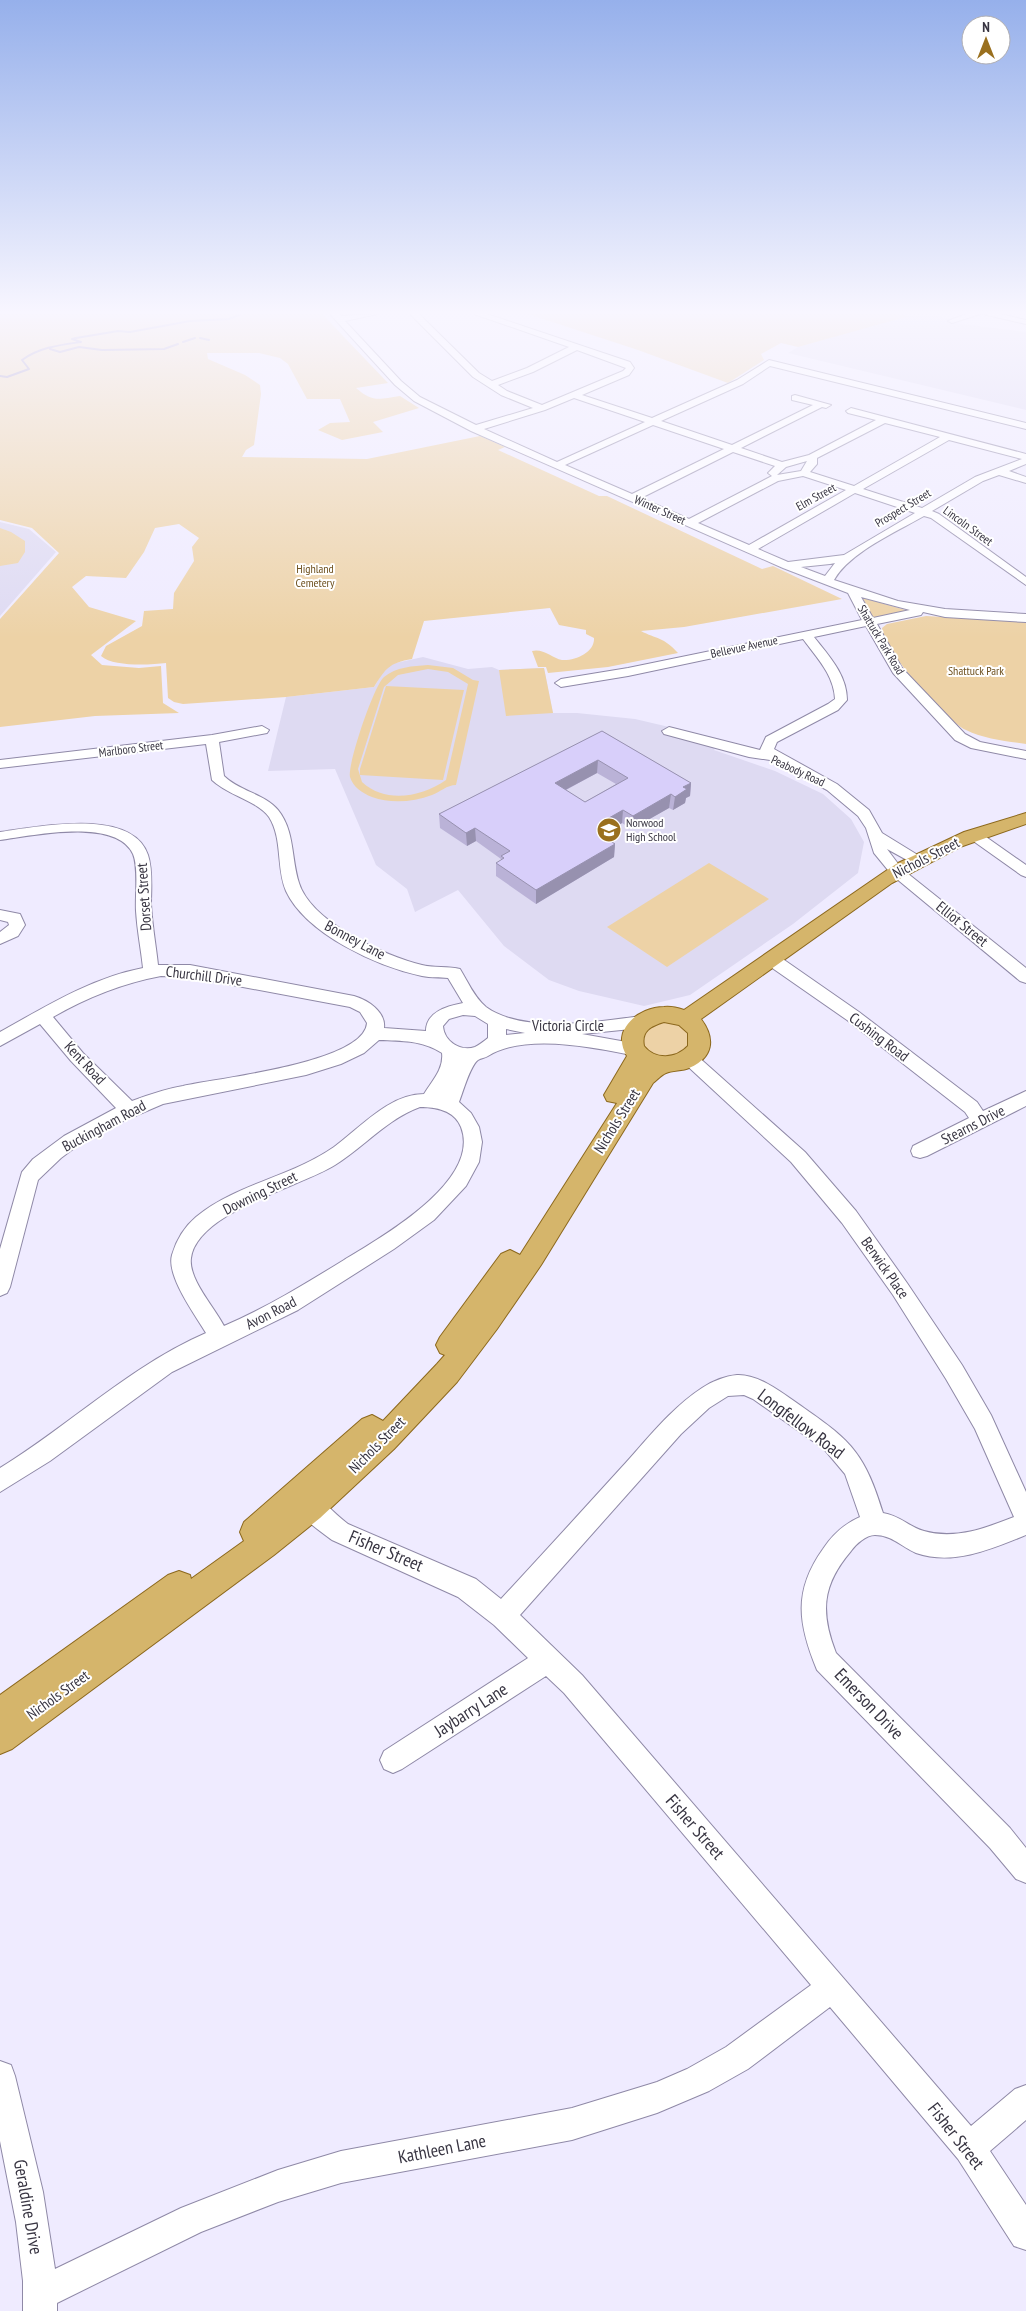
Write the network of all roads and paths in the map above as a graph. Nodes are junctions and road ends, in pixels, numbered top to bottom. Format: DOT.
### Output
graph roads {
  1 [pos="460,422"];
  2 [pos="497,422"];
  3 [pos="654,422"];
  4 [pos="787,422"];
  5 [pos="881,422"];
  6 [pos="891,422"];
  7 [pos="1009,422"];
  8 [pos="1026,426"];
  9 [pos="474,429"];
  10 [pos="947,437"];
  11 [pos="732,448"];
  12 [pos="812,458"];
  13 [pos="1026,458"];
  14 [pos="1026,461"];
  15 [pos="557,465"];
  16 [pos="782,465"];
  17 [pos="998,471"];
  18 [pos="804,473"];
  19 [pos="775,478"];
  20 [pos="1026,480"];
  21 [pos="856,490"];
  22 [pos="633,498"];
  23 [pos="924,512"];
  24 [pos="690,523"];
  25 [pos="750,549"];
  26 [pos="849,556"];
  27 [pos="787,566"];
  28 [pos="827,582"];
  29 [pos="1026,582"];
  30 [pos="852,591"];
  31 [pos="926,610"];
  32 [pos="1026,618"];
  33 [pos="869,622"];
  34 [pos="806,634"];
  35 [pos="561,683"];
  36 [pos="262,730"];
  37 [pos="954,730"];
  38 [pos="669,731"];
  39 [pos="212,739"];
  40 [pos="1022,751"];
  41 [pos="774,756"];
  42 [pos="0,764"];
  43 [pos="1026,818"];
  44 [pos="974,835"];
  45 [pos="0,836"];
  46 [pos="877,836"];
  47 [pos="916,860"];
  48 [pos="897,872"];
  49 [pos="1026,872"];
  50 [pos="0,914"];
  51 [pos="0,938"];
  52 [pos="771,959"];
  53 [pos="152,971"];
  54 [pos="435,973"];
  55 [pos="1026,977"];
  56 [pos="479,1010"];
  57 [pos="454,1011"];
  58 [pos="42,1015"];
  59 [pos="688,1018"];
  60 [pos="495,1020"];
  61 [pos="438,1022"];
  62 [pos="641,1022"];
  63 [pos="375,1028"];
  64 [pos="0,1040"];
  65 [pos="491,1045"];
  66 [pos="444,1047"];
  67 [pos="474,1053"];
  68 [pos="644,1056"];
  69 [pos="689,1058"];
  70 [pos="1026,1098"];
  71 [pos="439,1102"];
  72 [pos="129,1110"];
  73 [pos="981,1122"];
  74 [pos="920,1151"];
  75 [pos="0,1287"];
  76 [pos="219,1337"];
  77 [pos="0,1481"];
  78 [pos="304,1502"];
  79 [pos="1026,1518"];
  80 [pos="874,1523"];
  81 [pos="1026,1524"];
  82 [pos="503,1616"];
  83 [pos="548,1660"];
  84 [pos="0,1715"];
  85 [pos="0,1738"];
  86 [pos="394,1760"];
  87 [pos="1026,1869"];
  88 [pos="832,1987"];
  89 [pos="0,2076"];
  90 [pos="1026,2100"];
  91 [pos="969,2148"];
  92 [pos="1026,2234"];
  93 [pos="40,2302"];
  1 -- 9 [label="street, Winter Street"];
  2 -- 9 [label="street"];
  3 -- 11 [label="street"];
  3 -- 15 [label="street"];
  4 -- 11 [label="street"];
  5 -- 12 [label="street"];
  6 -- 10 [label="street"];
  7 -- 8 [label="street"];
  9 -- 15 [label="street, Winter Street"];
  10 -- 13 [label="street"];
  10 -- 21 [label="street, Elm Street"];
  11 -- 16 [label="street"];
  11 -- 22 [label="street"];
  12 -- 16 [label="street"];
  12 -- 18 [label="street"];
  14 -- 17 [label="street, Prospect Street"];
  15 -- 22 [label="street, Winter Street"];
  16 -- 19 [label="street"];
  17 -- 20 [label="street"];
  17 -- 23 [label="street, Prospect Street"];
  18 -- 19 [label="street"];
  18 -- 21 [label="street, Lincoln Street"];
  19 -- 24 [label="street"];
  21 -- 23 [label="street, Lincoln Street"];
  21 -- 25 [label="street, Elm Street"];
  22 -- 24 [label="street, Winter Street"];
  23 -- 26 [label="street, Prospect Street"];
  23 -- 29 [label="street, Lincoln Street"];
  24 -- 25 [label="street, Winter Street"];
  25 -- 27 [label="street, Winter Street"];
  26 -- 27 [label="street, Prospect Street"];
  26 -- 28 [label="street, Prospect Street"];
  27 -- 28 [label="street, Winter Street"];
  28 -- 30 [label="street, Winter Street"];
  30 -- 31 [label="street, Winter Street"];
  30 -- 33 [label="street, Shattuck Park Road"];
  31 -- 32 [label="street, Winter Street"];
  31 -- 33 [label="street, Bellevue Avenue"];
  33 -- 34 [label="street, Bellevue Avenue"];
  33 -- 37 [label="street, Shattuck Park Road"];
  34 -- 35 [label="street, Bellevue Avenue"];
  34 -- 41 [label="street"];
  36 -- 39 [label="street, Marlboro Street"];
  37 -- 40 [label="street, Shattuck Park Road"];
  38 -- 41 [label="street, Peabody Road"];
  39 -- 42 [label="street, Marlboro Street"];
  39 -- 54 [label="street, Bonney Lane"];
  41 -- 46 [label="street, Peabody Road"];
  43 -- 44 [label="main road, Nichols Street"];
  44 -- 47 [label="main road, Nichols Street"];
  44 -- 49 [label="street"];
  45 -- 53 [label="street, Dorset Street"];
  46 -- 47 [label="street, Peabody Road"];
  46 -- 48 [label="street, Peabody Road"];
  47 -- 48 [label="main road, Nichols Street"];
  48 -- 52 [label="main road, Nichols Street"];
  48 -- 55 [label="street, Elliot Street"];
  50 -- 51 [label="street"];
  52 -- 59 [label="main road, Nichols Street"];
  52 -- 73 [label="street, Cushing Road"];
  53 -- 58 [label="street, Churchill Drive"];
  53 -- 63 [label="street, Churchill Drive"];
  54 -- 56 [label="street"];
  54 -- 57 [label="street"];
  56 -- 57 [label="street"];
  56 -- 60 [label="street"];
  57 -- 61 [label="street"];
  58 -- 64 [label="street, Churchill Drive"];
  58 -- 72 [label="street, Kent Road"];
  59 -- 62 [label="main road"];
  59 -- 69 [label="main road"];
  60 -- 62 [label="street, Victoria Circle"];
  60 -- 65 [label="street"];
  61 -- 63 [label="street"];
  61 -- 66 [label="street"];
  62 -- 68 [label="main road"];
  63 -- 66 [label="street"];
  63 -- 72 [label="street, Buckingham Road"];
  65 -- 67 [label="street"];
  65 -- 68 [label="street, Victoria Circle"];
  66 -- 67 [label="street"];
  66 -- 71 [label="street"];
  67 -- 71 [label="street"];
  68 -- 69 [label="main road"];
  68 -- 78 [label="main road, Nichols Street"];
  69 -- 79 [label="street, Berwick Place"];
  70 -- 73 [label="street, Stearns Drive"];
  71 -- 76 [label="street, Avon Road"];
  71 -- 76 [label="street, Downing Street"];
  72 -- 75 [label="street, Buckingham Road"];
  73 -- 74 [label="street, Stearns Drive"];
  76 -- 77 [label="street, Avon Road"];
  78 -- 82 [label="street, Fisher Street"];
  78 -- 84 [label="main road, Nichols Street"];
  78 -- 85 [label="main road, Nichols Street"];
  80 -- 81 [label="street"];
  80 -- 82 [label="street, Longfellow Road"];
  80 -- 87 [label="street, Emerson Drive"];
  82 -- 83 [label="street, Fisher Street"];
  83 -- 86 [label="street, Jaybarry Lane"];
  83 -- 88 [label="street, Fisher Street"];
  88 -- 91 [label="street, Fisher Street"];
  88 -- 93 [label="street, Kathleen Lane"];
  89 -- 93 [label="street, Geraldine Drive"];
  90 -- 91 [label="street"];
  91 -- 92 [label="street, Fisher Street"];
}
